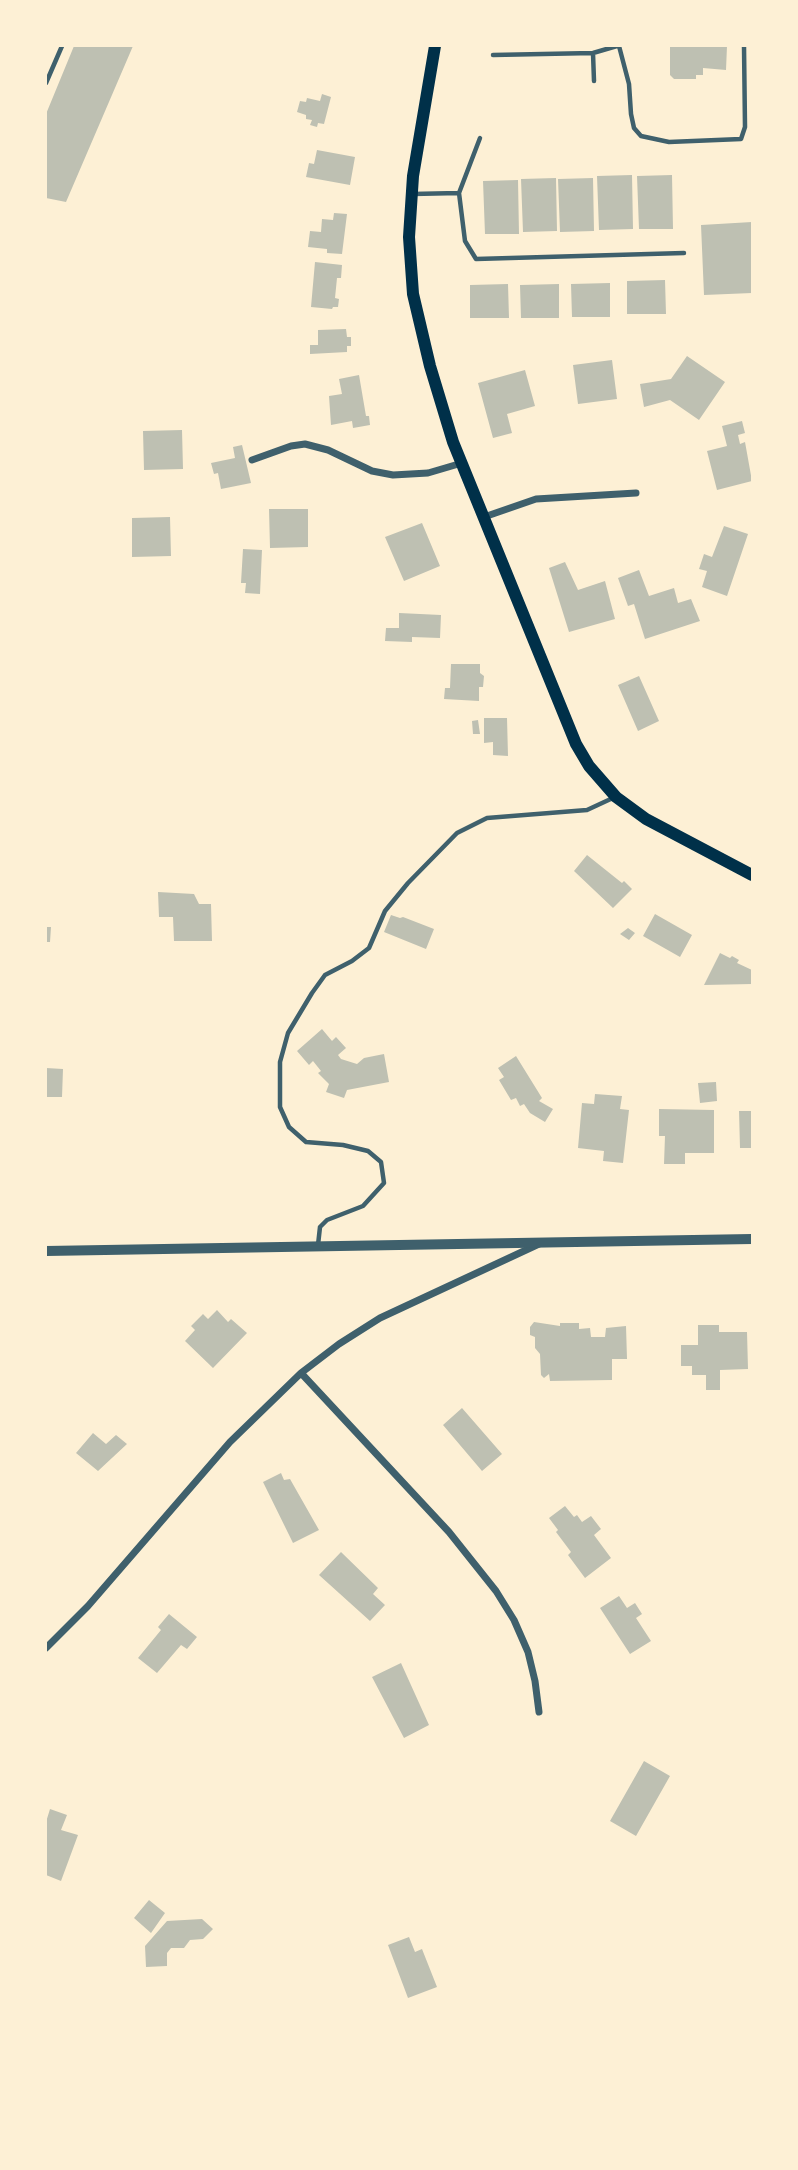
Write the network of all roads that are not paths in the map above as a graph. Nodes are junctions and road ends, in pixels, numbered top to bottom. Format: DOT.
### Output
graph roads {
  1 [pos="62,46"];
  2 [pos="435,46"];
  3 [pos="618,46"];
  4 [pos="744,46"];
  5 [pos="593,53"];
  6 [pos="493,55"];
  7 [pos="594,81"];
  8 [pos="46,83"];
  9 [pos="480,138"];
  10 [pos="459,193"];
  11 [pos="411,194"];
  12 [pos="684,253"];
  13 [pos="251,460"];
  14 [pos="462,463"];
  15 [pos="636,493"];
  16 [pos="484,517"];
  17 [pos="616,797"];
  18 [pos="752,875"];
  19 [pos="752,1239"];
  20 [pos="543,1242"];
  21 [pos="318,1246"];
  22 [pos="46,1251"];
  23 [pos="301,1373"];
  24 [pos="46,1648"];
  25 [pos="539,1712"];
  1 -- 8 [label="lane"];
  2 -- 11 [label="main road"];
  3 -- 4 [label="lane"];
  3 -- 5 [label="lane"];
  5 -- 6 [label="lane"];
  5 -- 7 [label="lane"];
  9 -- 10 [label="lane"];
  10 -- 11 [label="lane"];
  10 -- 12 [label="lane"];
  11 -- 14 [label="main road"];
  13 -- 14 [label="street"];
  14 -- 16 [label="main road"];
  15 -- 16 [label="street"];
  16 -- 17 [label="main road"];
  17 -- 18 [label="main road"];
  17 -- 21 [label="lane"];
  19 -- 20 [label="street"];
  20 -- 21 [label="street"];
  20 -- 23 [label="street"];
  21 -- 22 [label="street"];
  23 -- 24 [label="street"];
  23 -- 25 [label="street"];
}
